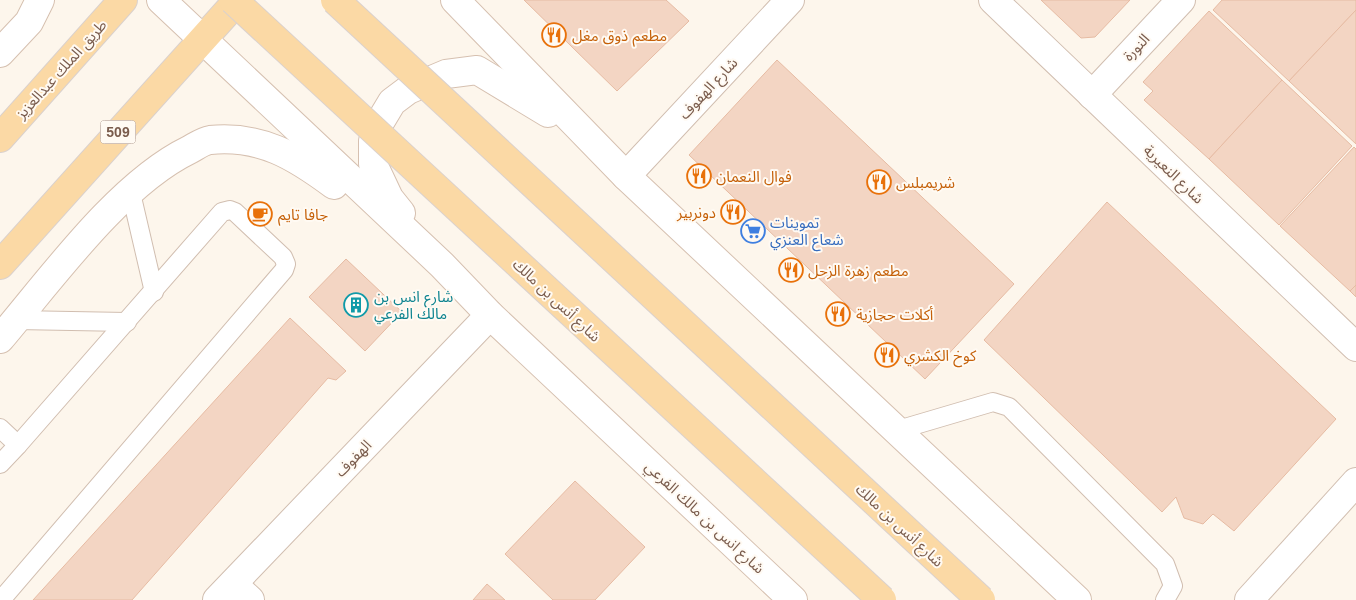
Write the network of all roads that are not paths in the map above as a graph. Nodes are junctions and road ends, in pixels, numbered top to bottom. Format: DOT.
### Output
graph roads {
  1 [pos="40,0"];
  2 [pos="123,0"];
  3 [pos="161,0"];
  4 [pos="233,0"];
  5 [pos="238,0"];
  6 [pos="335,0"];
  7 [pos="455,0"];
  8 [pos="482,0"];
  9 [pos="790,0"];
  10 [pos="993,0"];
  11 [pos="1181,0"];
  12 [pos="202,40"];
  13 [pos="0,53"];
  14 [pos="518,66"];
  15 [pos="1092,95"];
  16 [pos="0,138"];
  17 [pos="588,138"];
  18 [pos="626,176"];
  19 [pos="131,193"];
  20 [pos="0,265"];
  21 [pos="442,265"];
  22 [pos="154,292"];
  23 [pos="490,315"];
  24 [pos="127,322"];
  25 [pos="8,330"];
  26 [pos="1356,347"];
  27 [pos="0,428"];
  28 [pos="898,430"];
  29 [pos="18,445"];
  30 [pos="0,464"];
  31 [pos="1356,482"];
  32 [pos="233,595"];
  33 [pos="1,600"];
  34 [pos="793,600"];
  35 [pos="882,600"];
  36 [pos="981,600"];
  37 [pos="1077,600"];
  38 [pos="1165,600"];
  39 [pos="1249,600"];
  1 -- 13 [label="street"];
  2 -- 16 [label="main road, طريق الملك عبدالعزيز"];
  3 -- 12 [label="street, شارع انس بن مالك الفرعي"];
  4 -- 35 [label="main road, شارع أنس بن مالك, bridge"];
  5 -- 12 [label="main road, 509"];
  6 -- 36 [label="main road, شارع أنس بن مالك, bridge"];
  7 -- 14 [label="street"];
  8 -- 14 [label="street"];
  9 -- 18 [label="street, شارع الهفوف"];
  10 -- 15 [label="street, شارع النعيرية"];
  11 -- 15 [label="street, النورة"];
  12 -- 20 [label="main road, 509"];
  12 -- 21 [label="street, شارع انس بن مالك الفرعي"];
  14 -- 17 [label="street"];
  15 -- 26 [label="street, شارع النعيرية"];
  17 -- 18 [label="street"];
  17 -- 21 [label="street"];
  18 -- 28 [label="street"];
  19 -- 21 [label="street"];
  19 -- 22 [label="lane"];
  19 -- 25 [label="street"];
  21 -- 23 [label="street, شارع انس بن مالك الفرعي"];
  22 -- 24 [label="lane"];
  22 -- 33 [label="lane"];
  23 -- 32 [label="street, الهفوف"];
  23 -- 34 [label="street, شارع انس بن مالك الفرعي"];
  24 -- 25 [label="lane"];
  24 -- 29 [label="lane"];
  27 -- 29 [label="lane"];
  28 -- 37 [label="street"];
  28 -- 38 [label="lane"];
  29 -- 30 [label="lane"];
  31 -- 39 [label="street"];
}
